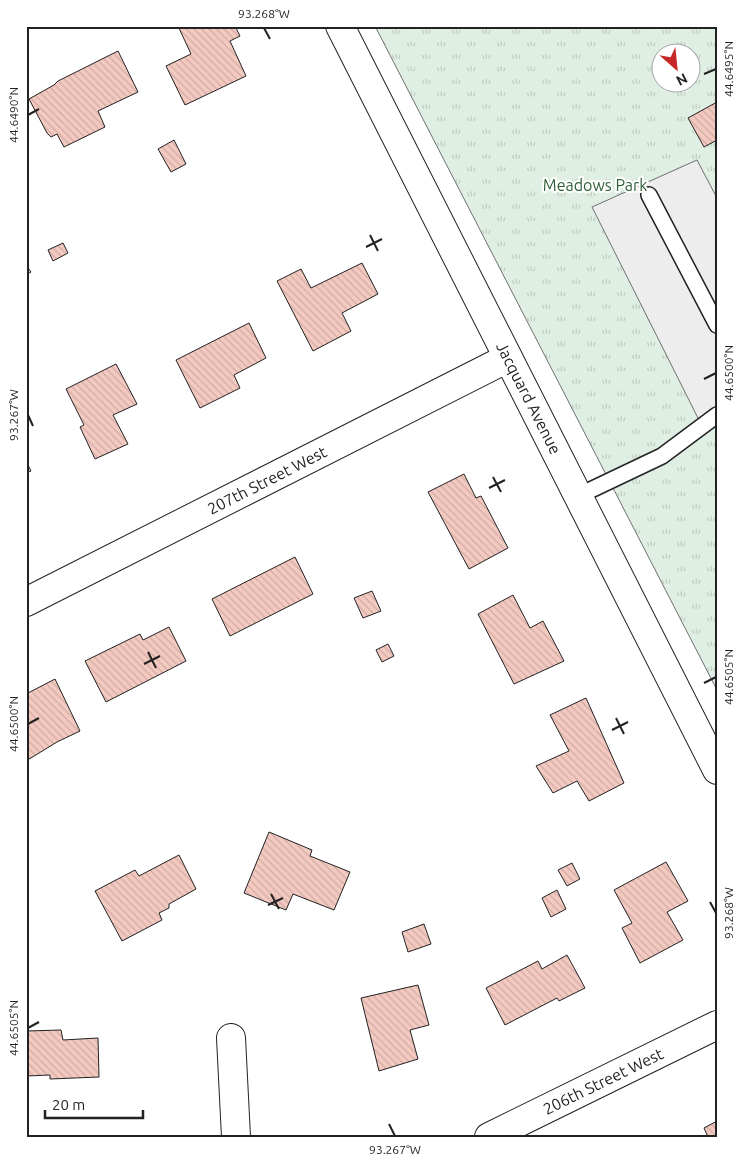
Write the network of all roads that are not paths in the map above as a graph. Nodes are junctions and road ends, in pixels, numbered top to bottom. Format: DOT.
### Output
graph roads {
  1 [pos="340,26"];
  2 [pos="649,194"];
  3 [pos="717,325"];
  4 [pos="508,358"];
  5 [pos="717,415"];
  6 [pos="578,496"];
  7 [pos="26,602"];
  8 [pos="717,770"];
  9 [pos="717,1025"];
  10 [pos="231,1038"];
  11 [pos="236,1137"];
  12 [pos="489,1137"];
  1 -- 4 [label="street, Jacquard Avenue"];
  2 -- 3 [label="lane"];
  4 -- 6 [label="street, Jacquard Avenue"];
  4 -- 7 [label="street, 207th Street West"];
  5 -- 6 [label="lane"];
  6 -- 8 [label="street, Jacquard Avenue"];
  9 -- 12 [label="street, 206th Street West"];
  10 -- 11 [label="street"];
}
